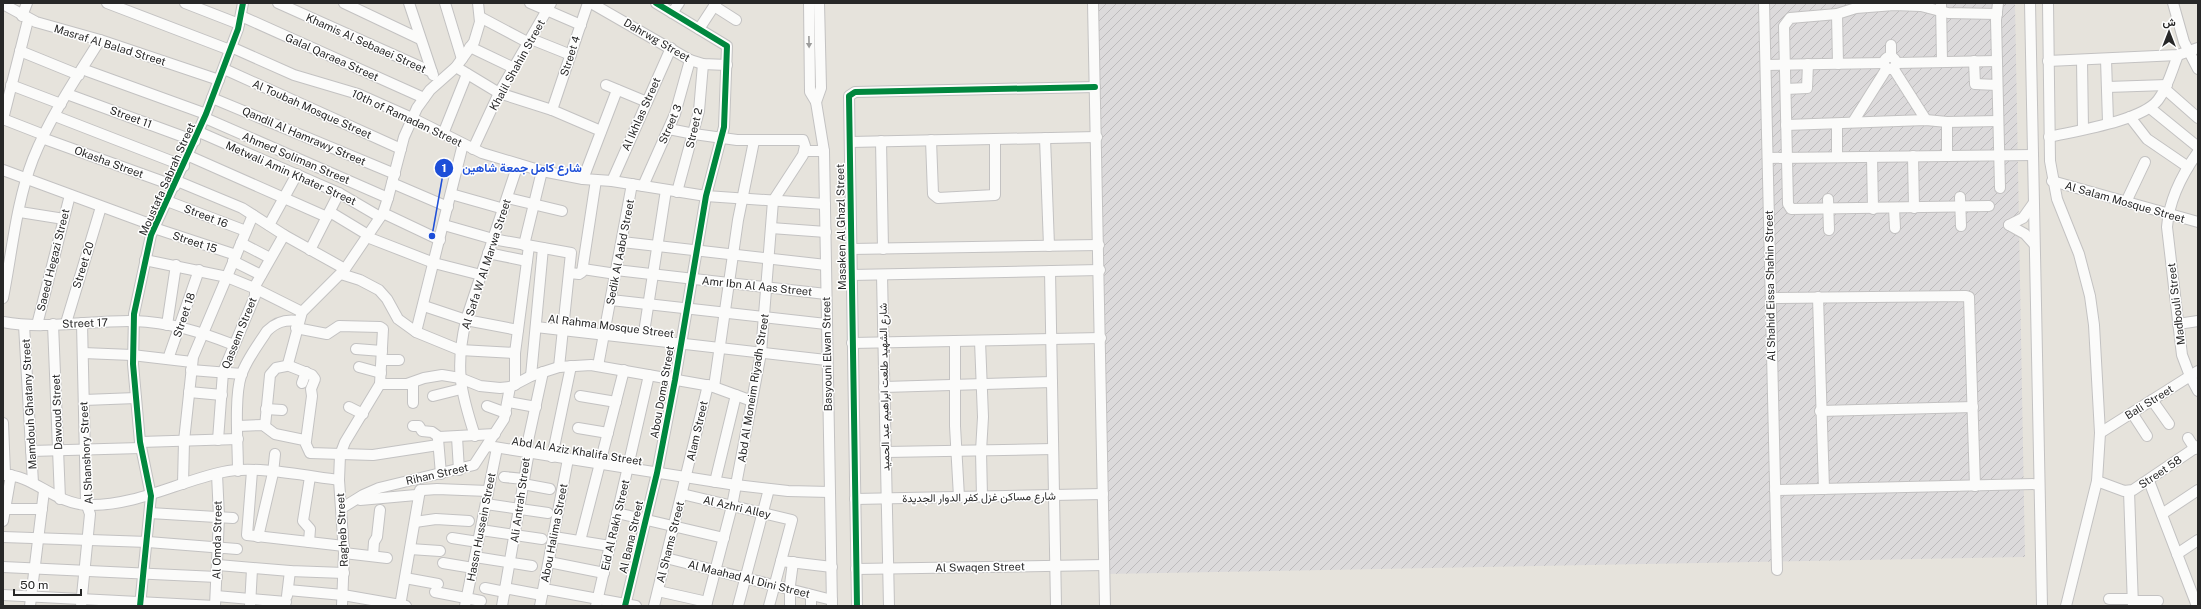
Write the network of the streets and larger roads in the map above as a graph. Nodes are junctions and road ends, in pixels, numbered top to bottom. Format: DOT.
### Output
graph roads {
  1 [pos="27,3"];
  2 [pos="107,3"];
  3 [pos="185,3"];
  4 [pos="243,3"];
  5 [pos="278,3"];
  6 [pos="344,3"];
  7 [pos="409,3"];
  8 [pos="445,3"];
  9 [pos="478,3"];
  10 [pos="530,3"];
  11 [pos="588,3"];
  12 [pos="591,3"];
  13 [pos="656,3"];
  14 [pos="679,3"];
  15 [pos="809,3"];
  16 [pos="819,3"];
  17 [pos="1093,3"];
  18 [pos="1764,3"];
  19 [pos="1998,3"];
  20 [pos="2030,3"];
  21 [pos="2048,3"];
  22 [pos="2173,3"];
  23 [pos="3,4"];
  24 [pos="715,4"];
  25 [pos="1921,5"];
  26 [pos="548,7"];
  27 [pos="1941,8"];
  28 [pos="672,13"];
  29 [pos="1837,14"];
  30 [pos="1997,14"];
  31 [pos="480,17"];
  32 [pos="25,18"];
  33 [pos="240,20"];
  34 [pos="736,20"];
  35 [pos="581,25"];
  36 [pos="699,28"];
  37 [pos="420,38"];
  38 [pos="100,40"];
  39 [pos="530,41"];
  40 [pos="1891,45"];
  41 [pos="470,47"];
  42 [pos="231,48"];
  43 [pos="671,48"];
  44 [pos="2193,50"];
  45 [pos="20,51"];
  46 [pos="571,55"];
  47 [pos="2178,55"];
  48 [pos="2106,59"];
  49 [pos="690,60"];
  50 [pos="2048,60"];
  51 [pos="2082,60"];
  52 [pos="1974,61"];
  53 [pos="1997,61"];
  54 [pos="1942,62"];
  55 [pos="459,63"];
  56 [pos="703,64"];
  57 [pos="1808,64"];
  58 [pos="1838,64"];
  59 [pos="1890,64"];
  60 [pos="727,65"];
  61 [pos="1766,65"];
  62 [pos="1785,65"];
  63 [pos="514,68"];
  64 [pos="224,69"];
  65 [pos="2198,69"];
  66 [pos="80,72"];
  67 [pos="432,72"];
  68 [pos="467,74"];
  69 [pos="220,80"];
  70 [pos="437,84"];
  71 [pos="11,85"];
  72 [pos="606,85"];
  73 [pos="1997,85"];
  74 [pos="1095,87"];
  75 [pos="2107,87"];
  76 [pos="2166,87"];
  77 [pos="1786,89"];
  78 [pos="617,90"];
  79 [pos="499,92"];
  80 [pos="67,94"];
  81 [pos="212,98"];
  82 [pos="424,98"];
  83 [pos="647,102"];
  84 [pos="816,102"];
  85 [pos="61,104"];
  86 [pos="2150,108"];
  87 [pos="552,110"];
  88 [pos="55,116"];
  89 [pos="205,116"];
  90 [pos="2130,117"];
  91 [pos="412,118"];
  92 [pos="2198,118"];
  93 [pos="3,119"];
  94 [pos="1926,120"];
  95 [pos="1998,121"];
  96 [pos="1853,122"];
  97 [pos="1946,122"];
  98 [pos="2108,122"];
  99 [pos="1837,124"];
  100 [pos="1786,125"];
  101 [pos="669,129"];
  102 [pos="2083,129"];
  103 [pos="601,131"];
  104 [pos="443,134"];
  105 [pos="694,134"];
  106 [pos="197,136"];
  107 [pos="43,137"];
  108 [pos="1097,137"];
  109 [pos="2049,137"];
  110 [pos="1045,138"];
  111 [pos="721,139"];
  112 [pos="995,139"];
  113 [pos="931,140"];
  114 [pos="754,141"];
  115 [pos="881,141"];
  116 [pos="850,142"];
  117 [pos="463,144"];
  118 [pos="2198,147"];
  119 [pos="401,149"];
  120 [pos="473,149"];
  121 [pos="805,150"];
  122 [pos="824,151"];
  123 [pos="2198,152"];
  124 [pos="1999,155"];
  125 [pos="2033,155"];
  126 [pos="189,156"];
  127 [pos="1913,156"];
  128 [pos="1947,156"];
  129 [pos="1837,157"];
  130 [pos="1872,157"];
  131 [pos="1768,158"];
  132 [pos="1787,158"];
  133 [pos="2145,162"];
  134 [pos="518,164"];
  135 [pos="184,166"];
  136 [pos="2188,167"];
  137 [pos="3,170"];
  138 [pos="542,171"];
  139 [pos="297,174"];
  140 [pos="394,179"];
  141 [pos="583,179"];
  142 [pos="26,180"];
  143 [pos="596,180"];
  144 [pos="612,181"];
  145 [pos="2052,181"];
  146 [pos="176,184"];
  147 [pos="632,184"];
  148 [pos="643,186"];
  149 [pos="2000,188"];
  150 [pos="666,190"];
  151 [pos="677,192"];
  152 [pos="339,193"];
  153 [pos="451,194"];
  154 [pos="70,195"];
  155 [pos="706,196"];
  156 [pos="284,198"];
  157 [pos="388,198"];
  158 [pos="508,198"];
  159 [pos="742,199"];
  160 [pos="1828,199"];
  161 [pos="167,201"];
  162 [pos="774,201"];
  163 [pos="1960,202"];
  164 [pos="2126,202"];
  165 [pos="534,204"];
  166 [pos="826,204"];
  167 [pos="2034,204"];
  168 [pos="1989,206"];
  169 [pos="101,207"];
  170 [pos="448,208"];
  171 [pos="1894,208"];
  172 [pos="1914,208"];
  173 [pos="504,209"];
  174 [pos="1873,209"];
  175 [pos="1828,210"];
  176 [pos="562,211"];
  177 [pos="20,212"];
  178 [pos="253,214"];
  179 [pos="2168,214"];
  180 [pos="329,215"];
  181 [pos="381,215"];
  182 [pos="64,218"];
  183 [pos="2198,222"];
  184 [pos="269,225"];
  185 [pos="444,225"];
  186 [pos="1961,226"];
  187 [pos="154,227"];
  188 [pos="771,228"];
  189 [pos="1894,228"];
  190 [pos="1829,230"];
  191 [pos="246,231"];
  192 [pos="826,232"];
  193 [pos="284,235"];
  194 [pos="367,236"];
  195 [pos="493,239"];
  196 [pos="440,240"];
  197 [pos="3,241"];
  198 [pos="622,242"];
  199 [pos="14,243"];
  200 [pos="241,243"];
  201 [pos="2034,244"];
  202 [pos="1099,245"];
  203 [pos="527,246"];
  204 [pos="658,246"];
  205 [pos="1049,246"];
  206 [pos="542,248"];
  207 [pos="851,249"];
  208 [pos="883,249"];
  209 [pos="310,250"];
  210 [pos="697,250"];
  211 [pos="488,253"];
  212 [pos="734,254"];
  213 [pos="235,258"];
  214 [pos="270,258"];
  215 [pos="770,259"];
  216 [pos="145,260"];
  217 [pos="527,261"];
  218 [pos="434,263"];
  219 [pos="176,265"];
  220 [pos="826,265"];
  221 [pos="583,269"];
  222 [pos="199,270"];
  223 [pos="1100,270"];
  224 [pos="343,271"];
  225 [pos="616,272"];
  226 [pos="1050,272"];
  227 [pos="570,273"];
  228 [pos="653,274"];
  229 [pos="261,275"];
  230 [pos="481,275"];
  231 [pos="852,275"];
  232 [pos="882,275"];
  233 [pos="5,276"];
  234 [pos="227,277"];
  235 [pos="692,279"];
  236 [pos="730,283"];
  237 [pos="767,287"];
  238 [pos="254,288"];
  239 [pos="826,294"];
  240 [pos="1818,297"];
  241 [pos="3,298"];
  242 [pos="1771,298"];
  243 [pos="611,300"];
  244 [pos="648,304"];
  245 [pos="424,306"];
  246 [pos="686,308"];
  247 [pos="726,312"];
  248 [pos="765,317"];
  249 [pos="398,319"];
  250 [pos="299,320"];
  251 [pos="466,320"];
  252 [pos="133,321"];
  253 [pos="3,322"];
  254 [pos="2198,322"];
  255 [pos="66,323"];
  256 [pos="82,323"];
  257 [pos="53,324"];
  258 [pos="826,324"];
  259 [pos="2178,324"];
  260 [pos="24,325"];
  261 [pos="36,325"];
  262 [pos="167,325"];
  263 [pos="180,326"];
  264 [pos="536,327"];
  265 [pos="382,328"];
  266 [pos="518,330"];
  267 [pos="563,330"];
  268 [pos="203,332"];
  269 [pos="416,332"];
  270 [pos="604,335"];
  271 [pos="1101,338"];
  272 [pos="643,339"];
  273 [pos="1051,339"];
  274 [pos="980,340"];
  275 [pos="955,341"];
  276 [pos="884,342"];
  277 [pos="852,343"];
  278 [pos="234,344"];
  279 [pos="681,344"];
  280 [pos="721,348"];
  281 [pos="356,349"];
  282 [pos="460,350"];
  283 [pos="83,353"];
  284 [pos="515,353"];
  285 [pos="760,353"];
  286 [pos="132,355"];
  287 [pos="382,355"];
  288 [pos="168,359"];
  289 [pos="399,360"];
  290 [pos="826,360"];
  291 [pos="287,365"];
  292 [pos="191,366"];
  293 [pos="571,366"];
  294 [pos="598,366"];
  295 [pos="359,367"];
  296 [pos="559,367"];
  297 [pos="624,370"];
  298 [pos="223,372"];
  299 [pos="306,372"];
  300 [pos="543,372"];
  301 [pos="381,373"];
  302 [pos="242,374"];
  303 [pos="2194,374"];
  304 [pos="649,375"];
  305 [pos="531,376"];
  306 [pos="460,378"];
  307 [pos="675,380"];
  308 [pos="1052,382"];
  309 [pos="302,383"];
  310 [pos="413,383"];
  311 [pos="380,384"];
  312 [pos="982,384"];
  313 [pos="957,385"];
  314 [pos="513,386"];
  315 [pos="711,386"];
  316 [pos="884,387"];
  317 [pos="461,389"];
  318 [pos="2198,391"];
  319 [pos="188,392"];
  320 [pos="736,394"];
  321 [pos="222,395"];
  322 [pos="433,396"];
  323 [pos="580,396"];
  324 [pos="136,398"];
  325 [pos="84,400"];
  326 [pos="2152,400"];
  327 [pos="752,401"];
  328 [pos="508,402"];
  329 [pos="616,402"];
  330 [pos="414,403"];
  331 [pos="488,406"];
  332 [pos="349,407"];
  333 [pos="536,407"];
  334 [pos="1973,407"];
  335 [pos="266,409"];
  336 [pos="282,410"];
  337 [pos="1820,411"];
  338 [pos="506,413"];
  339 [pos="2132,413"];
  340 [pos="363,414"];
  341 [pos="3,423"];
  342 [pos="2169,424"];
  343 [pos="238,426"];
  344 [pos="265,426"];
  345 [pos="413,426"];
  346 [pos="578,428"];
  347 [pos="608,433"];
  348 [pos="2100,433"];
  349 [pos="496,434"];
  350 [pos="475,436"];
  351 [pos="2147,436"];
  352 [pos="457,437"];
  353 [pos="2188,438"];
  354 [pos="238,439"];
  355 [pos="218,440"];
  356 [pos="184,441"];
  357 [pos="306,441"];
  358 [pos="438,441"];
  359 [pos="140,445"];
  360 [pos="492,447"];
  361 [pos="2196,448"];
  362 [pos="1053,449"];
  363 [pos="58,450"];
  364 [pos="85,450"];
  365 [pos="31,451"];
  366 [pos="957,451"];
  367 [pos="981,451"];
  368 [pos="886,452"];
  369 [pos="527,453"];
  370 [pos="275,454"];
  371 [pos="340,455"];
  372 [pos="552,457"];
  373 [pos="568,459"];
  374 [pos="600,464"];
  375 [pos="628,469"];
  376 [pos="459,470"];
  377 [pos="238,471"];
  378 [pos="252,471"];
  379 [pos="273,473"];
  380 [pos="657,473"];
  381 [pos="217,474"];
  382 [pos="441,474"];
  383 [pos="6,475"];
  384 [pos="310,476"];
  385 [pos="504,477"];
  386 [pos="422,478"];
  387 [pos="687,478"];
  388 [pos="339,480"];
  389 [pos="2097,481"];
  390 [pos="2149,481"];
  391 [pos="524,482"];
  392 [pos="715,482"];
  393 [pos="33,483"];
  394 [pos="183,484"];
  395 [pos="2039,484"];
  396 [pos="736,485"];
  397 [pos="1975,486"];
  398 [pos="550,489"];
  399 [pos="769,489"];
  400 [pos="1824,489"];
  401 [pos="1775,490"];
  402 [pos="2198,490"];
  403 [pos="44,491"];
  404 [pos="488,491"];
  405 [pos="2129,491"];
  406 [pos="830,492"];
  407 [pos="419,493"];
  408 [pos="682,494"];
  409 [pos="1103,494"];
  410 [pos="1054,495"];
  411 [pos="151,496"];
  412 [pos="959,497"];
  413 [pos="982,497"];
  414 [pos="60,499"];
  415 [pos="855,499"];
  416 [pos="887,499"];
  417 [pos="354,500"];
  418 [pos="486,504"];
  419 [pos="86,505"];
  420 [pos="732,506"];
  421 [pos="342,508"];
  422 [pos="4,509"];
  423 [pos="42,509"];
  424 [pos="519,509"];
  425 [pos="380,510"];
  426 [pos="548,512"];
  427 [pos="150,513"];
  428 [pos="617,513"];
  429 [pos="763,513"];
  430 [pos="2162,514"];
  431 [pos="219,517"];
  432 [pos="645,519"];
  433 [pos="3,521"];
  434 [pos="469,521"];
  435 [pos="415,522"];
  436 [pos="246,525"];
  437 [pos="674,526"];
  438 [pos="481,530"];
  439 [pos="515,535"];
  440 [pos="254,536"];
  441 [pos="3,537"];
  442 [pos="554,537"];
  443 [pos="452,538"];
  444 [pos="724,538"];
  445 [pos="38,539"];
  446 [pos="542,539"];
  447 [pos="88,540"];
  448 [pos="2198,540"];
  449 [pos="580,541"];
  450 [pos="148,542"];
  451 [pos="309,542"];
  452 [pos="478,542"];
  453 [pos="610,546"];
  454 [pos="218,547"];
  455 [pos="237,549"];
  456 [pos="410,549"];
  457 [pos="344,550"];
  458 [pos="440,552"];
  459 [pos="2177,554"];
  460 [pos="373,556"];
  461 [pos="475,557"];
  462 [pos="387,558"];
  463 [pos="666,558"];
  464 [pos="781,561"];
  465 [pos="549,562"];
  466 [pos="793,562"];
  467 [pos="443,563"];
  468 [pos="511,563"];
  469 [pos="218,565"];
  470 [pos="1104,565"];
  471 [pos="532,566"];
  472 [pos="832,566"];
  473 [pos="1055,566"];
  474 [pos="3,567"];
  475 [pos="34,568"];
  476 [pos="473,568"];
  477 [pos="252,569"];
  478 [pos="856,569"];
  479 [pos="888,569"];
  480 [pos="85,570"];
  481 [pos="715,570"];
  482 [pos="1777,570"];
  483 [pos="290,571"];
  484 [pos="144,572"];
  485 [pos="344,573"];
  486 [pos="604,573"];
  487 [pos="217,577"];
  488 [pos="405,578"];
  489 [pos="745,578"];
  490 [pos="775,585"];
  491 [pos="485,588"];
  492 [pos="789,589"];
  493 [pos="288,590"];
  494 [pos="505,590"];
  495 [pos="658,591"];
  496 [pos="543,592"];
  497 [pos="2195,594"];
  498 [pos="3,595"];
  499 [pos="811,595"];
  500 [pos="343,596"];
  501 [pos="2109,599"];
  502 [pos="30,601"];
  503 [pos="481,601"];
  504 [pos="2158,601"];
  505 [pos="466,602"];
  506 [pos="597,602"];
  507 [pos="2133,602"];
  508 [pos="81,603"];
  509 [pos="215,603"];
  510 [pos="250,603"];
  511 [pos="832,603"];
  512 [pos="140,604"];
  513 [pos="286,604"];
  514 [pos="706,604"];
  515 [pos="629,605"];
  516 [pos="342,606"];
  517 [pos="402,606"];
  518 [pos="502,606"];
  519 [pos="540,606"];
  520 [pos="654,606"];
  521 [pos="738,606"];
  522 [pos="769,606"];
  523 [pos="790,606"];
  524 [pos="811,606"];
  525 [pos="857,606"];
  526 [pos="889,606"];
  527 [pos="1056,606"];
  528 [pos="1105,606"];
  529 [pos="2042,606"];
  530 [pos="2066,606"];
  531 [pos="2197,606"];
  1 -- 32 [label="street"];
  2 -- 42 [label="street, 10th of Ramadan Street"];
  3 -- 33 [label="street, Galal Qaraea Street"];
  4 -- 33 [label="street, Moustafa Sabrah Street"];
  5 -- 67 [label="street, Khamis Al Sebaaei Street"];
  6 -- 37 [label="street"];
  7 -- 37 [label="street"];
  8 -- 55 [label="street"];
  9 -- 31 [label="street"];
  10 -- 26 [label="street"];
  11 -- 35 [label="street, Street 4"];
  12 -- 43 [label="street, Dahrwg Street"];
  13 -- 28 [label="street"];
  14 -- 28 [label="street"];
  15 -- 84 [label="street, Basyouni Elwan Street, one-way"];
  16 -- 84 [label="street, Basyouni Elwan Street"];
  17 -- 74 [label="street"];
  18 -- 61 [label="street, Al Shahid Eissa Shahin Street"];
  19 -- 30 [label="street"];
  20 -- 125 [label="street"];
  21 -- 50 [label="street"];
  22 -- 44 [label="street"];
  23 -- 32 [label="street, Masraf Al Balad Street"];
  24 -- 34 [label="street"];
  24 -- 36 [label="street"];
  25 -- 27 [label="street"];
  25 -- 29 [label="street"];
  26 -- 35 [label="street"];
  26 -- 39 [label="street, Khalil Shahin Street"];
  27 -- 30 [label="street"];
  27 -- 54 [label="street"];
  28 -- 36 [label="street"];
  29 -- 58 [label="street"];
  29 -- 62 [label="street"];
  30 -- 53 [label="street"];
  31 -- 39 [label="street"];
  31 -- 41 [label="street"];
  32 -- 38 [label="street, Masraf Al Balad Street"];
  32 -- 45 [label="street"];
  33 -- 42 [label="street, Moustafa Sabrah Street"];
  33 -- 82 [label="street, Galal Qaraea Street"];
  35 -- 46 [label="street, Street 4"];
  36 -- 60 [label="street, Abou Doma Street"];
  37 -- 67 [label="street"];
  38 -- 66 [label="street"];
  38 -- 69 [label="street, Masraf Al Balad Street"];
  39 -- 46 [label="street"];
  39 -- 63 [label="street, Khalil Shahin Street"];
  40 -- 59 [label="street"];
  41 -- 55 [label="street"];
  41 -- 63 [label="street"];
  42 -- 64 [label="street, Moustafa Sabrah Street"];
  42 -- 91 [label="street, 10th of Ramadan Street"];
  43 -- 49 [label="street, Dahrwg Street"];
  43 -- 83 [label="street, Al Ikhlas Street"];
  44 -- 47 [label="street"];
  44 -- 65 [label="street"];
  45 -- 66 [label="street, Ahmed Soliman Street"];
  45 -- 71 [label="street"];
  46 -- 87 [label="street, Street 4"];
  47 -- 48 [label="street"];
  47 -- 76 [label="street"];
  48 -- 51 [label="street"];
  48 -- 75 [label="street"];
  49 -- 56 [label="street, Dahrwg Street"];
  49 -- 101 [label="street, Street 3"];
  50 -- 51 [label="street"];
  50 -- 109 [label="street"];
  51 -- 102 [label="street"];
  52 -- 53 [label="street"];
  52 -- 54 [label="street"];
  52 -- 73 [label="street"];
  53 -- 73 [label="street"];
  54 -- 59 [label="street"];
  55 -- 68 [label="street"];
  55 -- 70 [label="street"];
  56 -- 60 [label="street, Dahrwg Street"];
  56 -- 105 [label="street, Street 2"];
  57 -- 58 [label="street"];
  57 -- 62 [label="street"];
  57 -- 77 [label="street"];
  58 -- 59 [label="street"];
  59 -- 94 [label="street"];
  59 -- 96 [label="street"];
  60 -- 111 [label="street, Abou Doma Street"];
  61 -- 62 [label="street"];
  61 -- 131 [label="street, Al Shahid Eissa Shahin Street"];
  62 -- 77 [label="street"];
  63 -- 79 [label="street, Khalil Shahin Street"];
  64 -- 69 [label="street, Moustafa Sabrah Street"];
  64 -- 119 [label="street, Al Toubah Mosque Street"];
  66 -- 80 [label="street"];
  66 -- 89 [label="street, Ahmed Soliman Street"];
  67 -- 70 [label="street"];
  68 -- 79 [label="street"];
  68 -- 104 [label="street"];
  69 -- 81 [label="street, Moustafa Sabrah Street"];
  70 -- 82 [label="street"];
  71 -- 85 [label="street"];
  71 -- 93 [label="street"];
  72 -- 78 [label="street"];
  73 -- 95 [label="street"];
  74 -- 108 [label="street"];
  74 -- 116 [label="street, Masaken Al Ghazl Street"];
  75 -- 76 [label="street"];
  75 -- 98 [label="street"];
  76 -- 86 [label="street"];
  76 -- 92 [label="street"];
  77 -- 100 [label="street"];
  78 -- 83 [label="street"];
  78 -- 103 [label="street"];
  79 -- 87 [label="street"];
  79 -- 120 [label="street, Khalil Shahin Street"];
  80 -- 85 [label="street"];
  80 -- 106 [label="street, Street 11"];
  81 -- 89 [label="street, Moustafa Sabrah Street"];
  81 -- 140 [label="street, Qandil Al Hamrawy Street"];
  82 -- 91 [label="street"];
  83 -- 144 [label="street, Al Ikhlas Street"];
  84 -- 122 [label="street, Basyouni Elwan Street"];
  85 -- 88 [label="street"];
  86 -- 90 [label="street"];
  86 -- 118 [label="street"];
  87 -- 103 [label="street"];
  88 -- 107 [label="street"];
  88 -- 135 [label="street"];
  89 -- 106 [label="street, Moustafa Sabrah Street"];
  89 -- 157 [label="street, Ahmed Soliman Street"];
  90 -- 98 [label="street"];
  90 -- 136 [label="street"];
  91 -- 104 [label="street, 10th of Ramadan Street"];
  91 -- 119 [label="street"];
  93 -- 107 [label="street, Okasha Street"];
  94 -- 96 [label="street"];
  94 -- 97 [label="street"];
  95 -- 97 [label="street"];
  95 -- 124 [label="street"];
  96 -- 99 [label="street"];
  97 -- 128 [label="street"];
  98 -- 102 [label="street"];
  99 -- 100 [label="street"];
  99 -- 129 [label="street"];
  100 -- 132 [label="street"];
  101 -- 105 [label="street"];
  101 -- 148 [label="street, Street 3"];
  102 -- 109 [label="street"];
  103 -- 141 [label="street"];
  104 -- 117 [label="street, 10th of Ramadan Street"];
  105 -- 111 [label="street"];
  105 -- 151 [label="street, Street 2"];
  106 -- 126 [label="street, Moustafa Sabrah Street"];
  106 -- 139 [label="street, Metwali Amin Khater Street"];
  107 -- 142 [label="street"];
  107 -- 146 [label="street, Okasha Street"];
  108 -- 110 [label="street"];
  108 -- 202 [label="street"];
  109 -- 145 [label="street"];
  110 -- 112 [label="street"];
  110 -- 205 [label="street"];
  111 -- 114 [label="street"];
  111 -- 155 [label="street, Abou Doma Street"];
  112 -- 113 [label="street"];
  112 -- 113 [label="street"];
  113 -- 115 [label="street"];
  114 -- 121 [label="street"];
  114 -- 159 [label="street, Alam Street"];
  115 -- 116 [label="street"];
  115 -- 208 [label="street"];
  116 -- 207 [label="street, Masaken Al Ghazl Street"];
  117 -- 120 [label="street, 10th of Ramadan Street"];
  117 -- 153 [label="street"];
  119 -- 140 [label="street"];
  120 -- 134 [label="street, 10th of Ramadan Street"];
  121 -- 122 [label="street"];
  121 -- 162 [label="street, Abd Al Moneim Riyadh Street"];
  122 -- 166 [label="street, Basyouni Elwan Street"];
  123 -- 136 [label="street"];
  124 -- 125 [label="street"];
  124 -- 128 [label="street"];
  124 -- 149 [label="street"];
  125 -- 167 [label="street"];
  126 -- 135 [label="street, Moustafa Sabrah Street"];
  126 -- 156 [label="street"];
  127 -- 128 [label="street"];
  127 -- 130 [label="street"];
  127 -- 172 [label="street"];
  129 -- 130 [label="street"];
  129 -- 132 [label="street"];
  130 -- 174 [label="street"];
  131 -- 132 [label="street"];
  131 -- 242 [label="street, Al Shahid Eissa Shahin Street"];
  132 -- 175 [label="street"];
  133 -- 164 [label="street"];
  134 -- 138 [label="street, 10th of Ramadan Street"];
  134 -- 158 [label="street, Al Safa W Al Marwa Street"];
  135 -- 146 [label="street, Moustafa Sabrah Street"];
  136 -- 179 [label="street"];
  137 -- 142 [label="street, Street 15"];
  138 -- 141 [label="street, 10th of Ramadan Street"];
  138 -- 165 [label="street, Rihan Street"];
  139 -- 152 [label="street, Metwali Amin Khater Street"];
  139 -- 156 [label="street"];
  140 -- 157 [label="street"];
  140 -- 170 [label="street, Qandil Al Hamrawy Street"];
  141 -- 143 [label="street, 10th of Ramadan Street"];
  142 -- 154 [label="street, Street 15"];
  142 -- 177 [label="street"];
  143 -- 144 [label="street, 10th of Ramadan Street"];
  143 -- 221 [label="street"];
  144 -- 147 [label="street, 10th of Ramadan Street"];
  145 -- 164 [label="street, Al Salam Mosque Street"];
  145 -- 348 [label="street"];
  146 -- 161 [label="street, Moustafa Sabrah Street"];
  146 -- 178 [label="street, Okasha Street"];
  147 -- 148 [label="street, 10th of Ramadan Street"];
  147 -- 198 [label="street, Sedik Al Aabd Street"];
  148 -- 150 [label="street, 10th of Ramadan Street"];
  150 -- 151 [label="street, 10th of Ramadan Street"];
  150 -- 204 [label="street"];
  151 -- 155 [label="street, 10th of Ramadan Street"];
  152 -- 180 [label="street"];
  152 -- 181 [label="street, Metwali Amin Khater Street"];
  153 -- 170 [label="street"];
  153 -- 173 [label="street"];
  154 -- 169 [label="street, Street 15"];
  154 -- 182 [label="street, Saeed Hegazi Street"];
  155 -- 159 [label="street, 10th of Ramadan Street"];
  155 -- 210 [label="street, Abou Doma Street"];
  156 -- 180 [label="street"];
  156 -- 184 [label="street"];
  157 -- 181 [label="street"];
  158 -- 165 [label="street"];
  158 -- 173 [label="street, Al Safa W Al Marwa Street"];
  159 -- 162 [label="street, 10th of Ramadan Street"];
  159 -- 212 [label="street, Alam Street"];
  160 -- 175 [label="street"];
  161 -- 187 [label="street, Moustafa Sabrah Street"];
  161 -- 191 [label="street, Street 16"];
  162 -- 166 [label="street, 10th of Ramadan Street"];
  162 -- 188 [label="street, Abd Al Moneim Riyadh Street"];
  163 -- 168 [label="street"];
  163 -- 172 [label="street"];
  163 -- 186 [label="street"];
  164 -- 179 [label="street, Al Salam Mosque Street"];
  165 -- 176 [label="street"];
  165 -- 203 [label="street, Rihan Street"];
  166 -- 192 [label="street, Basyouni Elwan Street"];
  167 -- 201 [label="street"];
  167 -- 201 [label="street"];
  169 -- 187 [label="street, Street 15"];
  169 -- 255 [label="street, Street 20"];
  170 -- 185 [label="street"];
  171 -- 172 [label="street"];
  171 -- 174 [label="street"];
  171 -- 189 [label="street"];
  173 -- 195 [label="street, Al Safa W Al Marwa Street"];
  174 -- 175 [label="street"];
  175 -- 190 [label="street"];
  177 -- 182 [label="street"];
  177 -- 199 [label="street"];
  178 -- 184 [label="street, Okasha Street"];
  178 -- 191 [label="street"];
  179 -- 183 [label="street, Al Salam Mosque Street"];
  179 -- 259 [label="street, Madbouli Street"];
  180 -- 194 [label="street"];
  180 -- 209 [label="street"];
  181 -- 194 [label="street"];
  181 -- 196 [label="street, Metwali Amin Khater Street"];
  182 -- 261 [label="street, Saeed Hegazi Street"];
  184 -- 193 [label="street, Okasha Street"];
  185 -- 195 [label="street"];
  185 -- 196 [label="street"];
  187 -- 213 [label="street, Street 15"];
  187 -- 216 [label="street, Moustafa Sabrah Street"];
  188 -- 192 [label="street"];
  188 -- 215 [label="street, Abd Al Moneim Riyadh Street"];
  191 -- 200 [label="street"];
  192 -- 220 [label="street, Basyouni Elwan Street"];
  193 -- 209 [label="street, Okasha Street"];
  193 -- 214 [label="street, Qassem Street"];
  194 -- 218 [label="street"];
  194 -- 224 [label="street"];
  195 -- 203 [label="street"];
  195 -- 211 [label="street, Al Safa W Al Marwa Street"];
  196 -- 218 [label="street"];
  197 -- 199 [label="street"];
  198 -- 204 [label="street"];
  198 -- 225 [label="street, Sedik Al Aabd Street"];
  199 -- 233 [label="street"];
  200 -- 213 [label="street"];
  200 -- 214 [label="street"];
  201 -- 395 [label="street"];
  202 -- 205 [label="street"];
  202 -- 223 [label="street"];
  203 -- 206 [label="street"];
  203 -- 217 [label="street, Rihan Street"];
  204 -- 210 [label="street"];
  204 -- 228 [label="street"];
  205 -- 208 [label="street"];
  206 -- 227 [label="street"];
  206 -- 264 [label="street"];
  207 -- 208 [label="street"];
  207 -- 231 [label="street, Masaken Al Ghazl Street"];
  209 -- 224 [label="street, Okasha Street"];
  210 -- 212 [label="street"];
  210 -- 235 [label="street, Abou Doma Street"];
  211 -- 217 [label="street"];
  211 -- 230 [label="street, Al Safa W Al Marwa Street"];
  212 -- 215 [label="street"];
  212 -- 236 [label="street, Alam Street"];
  213 -- 229 [label="street, Street 15"];
  213 -- 234 [label="street"];
  214 -- 229 [label="street, Qassem Street"];
  215 -- 220 [label="street"];
  215 -- 237 [label="street, Abd Al Moneim Riyadh Street"];
  216 -- 219 [label="street"];
  216 -- 252 [label="street, Moustafa Sabrah Street"];
  217 -- 266 [label="street, Rihan Street"];
  218 -- 230 [label="street"];
  218 -- 245 [label="street"];
  219 -- 222 [label="street"];
  219 -- 262 [label="street"];
  220 -- 239 [label="street, Basyouni Elwan Street"];
  221 -- 225 [label="street, Amr Ibn Al Aas Street"];
  221 -- 227 [label="street"];
  222 -- 234 [label="street"];
  222 -- 263 [label="street, Street 18"];
  223 -- 226 [label="street"];
  223 -- 271 [label="street"];
  224 -- 249 [label="street, Okasha Street"];
  224 -- 250 [label="street"];
  225 -- 228 [label="street, Amr Ibn Al Aas Street"];
  225 -- 243 [label="street, Sedik Al Aabd Street"];
  226 -- 232 [label="street"];
  226 -- 273 [label="street"];
  227 -- 267 [label="street"];
  228 -- 235 [label="street, Amr Ibn Al Aas Street"];
  228 -- 244 [label="street"];
  229 -- 238 [label="street, Qassem Street"];
  230 -- 251 [label="street, Al Safa W Al Marwa Street"];
  231 -- 232 [label="street"];
  231 -- 277 [label="street, Masaken Al Ghazl Street"];
  232 -- 276 [label="street, شارع الشهيد طلعت ابراهيم عبد الحميد"];
  233 -- 241 [label="street"];
  234 -- 238 [label="street"];
  234 -- 268 [label="street"];
  235 -- 236 [label="street, Amr Ibn Al Aas Street"];
  235 -- 246 [label="street, Abou Doma Street"];
  236 -- 237 [label="street, Amr Ibn Al Aas Street"];
  236 -- 247 [label="street, Alam Street"];
  237 -- 239 [label="street, Amr Ibn Al Aas Street"];
  237 -- 248 [label="street, Abd Al Moneim Riyadh Street"];
  238 -- 250 [label="street"];
  238 -- 278 [label="street, Qassem Street"];
  239 -- 258 [label="street, Basyouni Elwan Street"];
  240 -- 242 [label="street"];
  240 -- 334 [label="street"];
  240 -- 337 [label="street"];
  242 -- 401 [label="street, Al Shahid Eissa Shahin Street"];
  243 -- 244 [label="street"];
  243 -- 270 [label="street, Sedik Al Aabd Street"];
  244 -- 246 [label="street"];
  244 -- 272 [label="street"];
  245 -- 251 [label="street"];
  245 -- 269 [label="street"];
  246 -- 247 [label="street"];
  246 -- 279 [label="street, Abou Doma Street"];
  247 -- 248 [label="street"];
  247 -- 280 [label="street, Alam Street"];
  248 -- 258 [label="street"];
  248 -- 285 [label="street, Abd Al Moneim Riyadh Street"];
  249 -- 265 [label="street"];
  249 -- 269 [label="street"];
  250 -- 265 [label="street"];
  250 -- 291 [label="street"];
  250 -- 302 [label="street"];
  251 -- 266 [label="street"];
  251 -- 282 [label="street, Al Safa W Al Marwa Street"];
  252 -- 256 [label="street, Street 17"];
  252 -- 262 [label="street, Street 17"];
  252 -- 286 [label="street, Moustafa Sabrah Street"];
  253 -- 260 [label="street, Street 17"];
  254 -- 259 [label="street"];
  255 -- 256 [label="street, Street 17"];
  255 -- 257 [label="street, Street 17"];
  256 -- 283 [label="street, Al Shanshory Street"];
  257 -- 261 [label="street, Street 17"];
  257 -- 363 [label="street, Dawoud Street"];
  258 -- 290 [label="street, Basyouni Elwan Street"];
  259 -- 303 [label="street, Madbouli Street"];
  260 -- 261 [label="street, Street 17"];
  260 -- 365 [label="street, Mamdouh Ghatany Street"];
  262 -- 263 [label="street, Street 17"];
  263 -- 268 [label="street, Street 17"];
  263 -- 288 [label="street, Street 18"];
  264 -- 267 [label="street, Al Rahma Mosque Street"];
  264 -- 305 [label="street"];
  265 -- 287 [label="street"];
  266 -- 284 [label="street, Rihan Street"];
  267 -- 270 [label="street, Al Rahma Mosque Street"];
  267 -- 296 [label="street"];
  268 -- 278 [label="street, Street 17"];
  268 -- 292 [label="street"];
  269 -- 282 [label="street"];
  270 -- 272 [label="street, Al Rahma Mosque Street"];
  270 -- 294 [label="street, Sedik Al Aabd Street"];
  271 -- 273 [label="street"];
  271 -- 409 [label="street"];
  272 -- 279 [label="street, Al Rahma Mosque Street"];
  273 -- 274 [label="street"];
  273 -- 308 [label="street"];
  274 -- 275 [label="street"];
  274 -- 312 [label="street"];
  275 -- 276 [label="street"];
  275 -- 313 [label="street"];
  276 -- 277 [label="street"];
  276 -- 316 [label="street, شارع الشهيد طلعت ابراهيم عبد الحميد"];
  277 -- 415 [label="street, Masaken Al Ghazl Street"];
  278 -- 298 [label="street, Qassem Street"];
  279 -- 280 [label="street, Al Rahma Mosque Street"];
  279 -- 307 [label="street, Abou Doma Street"];
  280 -- 285 [label="street, Al Rahma Mosque Street"];
  280 -- 315 [label="street, Alam Street"];
  281 -- 287 [label="street"];
  282 -- 284 [label="street"];
  282 -- 306 [label="street, Al Safa W Al Marwa Street"];
  283 -- 286 [label="street"];
  283 -- 325 [label="street, Al Shanshory Street"];
  284 -- 314 [label="street, Rihan Street"];
  285 -- 290 [label="street, Al Rahma Mosque Street"];
  285 -- 327 [label="street, Abd Al Moneim Riyadh Street"];
  286 -- 288 [label="street"];
  286 -- 324 [label="street, Moustafa Sabrah Street"];
  287 -- 289 [label="street"];
  287 -- 301 [label="street"];
  288 -- 292 [label="street"];
  290 -- 406 [label="street, Basyouni Elwan Street"];
  291 -- 299 [label="street"];
  291 -- 335 [label="street"];
  292 -- 298 [label="street"];
  292 -- 319 [label="street"];
  293 -- 294 [label="street"];
  293 -- 296 [label="street"];
  293 -- 372 [label="street"];
  294 -- 297 [label="street"];
  295 -- 301 [label="street"];
  296 -- 300 [label="street"];
  297 -- 304 [label="street"];
  297 -- 329 [label="street"];
  298 -- 302 [label="street"];
  298 -- 321 [label="street, Qassem Street"];
  299 -- 309 [label="street"];
  299 -- 357 [label="street"];
  300 -- 305 [label="street"];
  300 -- 333 [label="street, Ali Antrah Street"];
  301 -- 311 [label="street"];
  302 -- 343 [label="street"];
  303 -- 318 [label="street, Madbouli Street"];
  303 -- 326 [label="street, Bali Street"];
  304 -- 307 [label="street"];
  304 -- 375 [label="street, Eid Al Rakh Street"];
  305 -- 314 [label="street"];
  306 -- 310 [label="street"];
  306 -- 314 [label="street"];
  306 -- 317 [label="street, Al Safa W Al Marwa Street"];
  307 -- 315 [label="street"];
  307 -- 380 [label="street, Abou Doma Street"];
  308 -- 312 [label="street"];
  308 -- 362 [label="street"];
  310 -- 311 [label="street"];
  310 -- 330 [label="street"];
  311 -- 340 [label="street"];
  312 -- 313 [label="street"];
  312 -- 367 [label="street"];
  313 -- 316 [label="street"];
  313 -- 366 [label="street"];
  314 -- 328 [label="street, Rihan Street"];
  315 -- 320 [label="street"];
  315 -- 387 [label="street, Alam Street"];
  316 -- 368 [label="street, شارع الشهيد طلعت ابراهيم عبد الحميد"];
  317 -- 322 [label="street"];
  317 -- 350 [label="street, Al Safa W Al Marwa Street"];
  319 -- 321 [label="street"];
  319 -- 356 [label="street"];
  320 -- 327 [label="street"];
  320 -- 392 [label="street"];
  321 -- 355 [label="street, Qassem Street"];
  323 -- 329 [label="street"];
  324 -- 325 [label="street"];
  324 -- 359 [label="street, Moustafa Sabrah Street"];
  325 -- 364 [label="street, Al Shanshory Street"];
  326 -- 339 [label="street, Bali Street"];
  326 -- 342 [label="street"];
  327 -- 396 [label="street, Abd Al Moneim Riyadh Street"];
  328 -- 333 [label="street"];
  328 -- 338 [label="street, Rihan Street"];
  329 -- 347 [label="street"];
  331 -- 338 [label="street"];
  332 -- 340 [label="street"];
  333 -- 369 [label="street, Ali Antrah Street"];
  334 -- 337 [label="street"];
  334 -- 397 [label="street"];
  335 -- 336 [label="street"];
  335 -- 344 [label="street"];
  337 -- 400 [label="street"];
  338 -- 349 [label="street, Rihan Street"];
  339 -- 348 [label="street, Bali Street"];
  339 -- 351 [label="street"];
  340 -- 371 [label="street"];
  341 -- 383 [label="street"];
  343 -- 344 [label="street"];
  343 -- 354 [label="street"];
  344 -- 357 [label="street"];
  345 -- 358 [label="street"];
  346 -- 347 [label="street"];
  347 -- 374 [label="street"];
  348 -- 389 [label="street"];
  349 -- 350 [label="street"];
  349 -- 360 [label="street, Rihan Street"];
  350 -- 352 [label="street"];
  352 -- 358 [label="street"];
  352 -- 376 [label="street"];
  353 -- 361 [label="street"];
  354 -- 355 [label="street"];
  354 -- 377 [label="street"];
  355 -- 356 [label="street"];
  356 -- 359 [label="street"];
  356 -- 394 [label="street"];
  357 -- 371 [label="street"];
  358 -- 371 [label="street"];
  358 -- 382 [label="street"];
  359 -- 364 [label="street"];
  359 -- 411 [label="street, Moustafa Sabrah Street"];
  360 -- 369 [label="street, Abd Al Aziz Khalifa Street"];
  360 -- 376 [label="street, Rihan Street"];
  360 -- 404 [label="street, Hassn Hussein Street"];
  361 -- 390 [label="street, Street 58"];
  362 -- 367 [label="street"];
  362 -- 410 [label="street"];
  363 -- 364 [label="street"];
  363 -- 365 [label="street"];
  363 -- 414 [label="street, Dawoud Street"];
  364 -- 419 [label="street, Al Shanshory Street"];
  365 -- 393 [label="street, Mamdouh Ghatany Street"];
  366 -- 367 [label="street"];
  366 -- 368 [label="street"];
  366 -- 412 [label="street"];
  367 -- 413 [label="street"];
  368 -- 416 [label="street, شارع الشهيد طلعت ابراهيم عبد الحميد"];
  369 -- 372 [label="street, Abd Al Aziz Khalifa Street"];
  369 -- 391 [label="street, Ali Antrah Street"];
  370 -- 379 [label="street"];
  371 -- 388 [label="street, Ragheb Street"];
  372 -- 373 [label="street, Abd Al Aziz Khalifa Street"];
  373 -- 374 [label="street, Abd Al Aziz Khalifa Street"];
  373 -- 442 [label="street, Abou Halima Street"];
  374 -- 375 [label="street, Abd Al Aziz Khalifa Street"];
  374 -- 449 [label="street"];
  375 -- 380 [label="street, Abd Al Aziz Khalifa Street"];
  375 -- 428 [label="street, Eid Al Rakh Street"];
  376 -- 382 [label="street, Rihan Street"];
  377 -- 378 [label="street"];
  377 -- 381 [label="street"];
  378 -- 379 [label="street"];
  378 -- 436 [label="street"];
  379 -- 384 [label="street"];
  379 -- 440 [label="street"];
  380 -- 387 [label="street, Abd Al Aziz Khalifa Street"];
  380 -- 432 [label="street, Al Bana Street"];
  381 -- 394 [label="street"];
  381 -- 431 [label="street, Al Omda Street"];
  382 -- 386 [label="street, Rihan Street"];
  383 -- 393 [label="street"];
  383 -- 422 [label="street"];
  384 -- 388 [label="street"];
  384 -- 451 [label="street"];
  385 -- 391 [label="street"];
  386 -- 407 [label="street"];
  386 -- 417 [label="street, Rihan Street"];
  387 -- 392 [label="street, Abd Al Aziz Khalifa Street"];
  387 -- 408 [label="street, Al Shams Street"];
  388 -- 421 [label="street, Ragheb Street"];
  389 -- 405 [label="street, Street 58"];
  389 -- 530 [label="street"];
  390 -- 405 [label="street, Street 58"];
  390 -- 430 [label="street"];
  391 -- 398 [label="street"];
  391 -- 424 [label="street, Ali Antrah Street"];
  392 -- 396 [label="street, Abd Al Aziz Khalifa Street"];
  393 -- 403 [label="street"];
  394 -- 411 [label="street"];
  395 -- 397 [label="street"];
  395 -- 529 [label="street"];
  396 -- 399 [label="street, Abd Al Aziz Khalifa Street"];
  396 -- 420 [label="street, Abd Al Moneim Riyadh Street"];
  397 -- 400 [label="street"];
  399 -- 406 [label="street, Abd Al Aziz Khalifa Street"];
  399 -- 429 [label="street"];
  400 -- 401 [label="street"];
  401 -- 482 [label="street, Al Shahid Eissa Shahin Street"];
  402 -- 430 [label="street"];
  403 -- 414 [label="street"];
  403 -- 423 [label="street"];
  404 -- 407 [label="street"];
  404 -- 418 [label="street, Hassn Hussein Street"];
  405 -- 507 [label="street"];
  406 -- 472 [label="street, Basyouni Elwan Street"];
  407 -- 417 [label="street"];
  407 -- 435 [label="street"];
  408 -- 420 [label="street, Al Azhri Alley"];
  408 -- 437 [label="street, Al Shams Street"];
  409 -- 410 [label="street, شارع مساكن غزل كفر الدوار الجديدة"];
  409 -- 470 [label="street"];
  410 -- 413 [label="street, شارع مساكن غزل كفر الدوار الجديدة"];
  410 -- 473 [label="street"];
  411 -- 419 [label="street"];
  411 -- 427 [label="street, Moustafa Sabrah Street"];
  412 -- 413 [label="street, شارع مساكن غزل كفر الدوار الجديدة"];
  412 -- 416 [label="street, شارع مساكن غزل كفر الدوار الجديدة"];
  414 -- 419 [label="street"];
  415 -- 416 [label="street, شارع مساكن غزل كفر الدوار الجديدة"];
  415 -- 478 [label="street, Masaken Al Ghazl Street"];
  416 -- 479 [label="street, شارع الشهيد طلعت ابراهيم عبد الحميد"];
  417 -- 421 [label="street, Rihan Street"];
  418 -- 424 [label="street"];
  418 -- 438 [label="street, Hassn Hussein Street"];
  419 -- 447 [label="street, Al Shanshory Street"];
  420 -- 429 [label="street, Al Azhri Alley"];
  420 -- 444 [label="street, Abd Al Moneim Riyadh Street"];
  421 -- 457 [label="street, Ragheb Street"];
  422 -- 423 [label="street"];
  422 -- 433 [label="street"];
  423 -- 445 [label="street"];
  424 -- 426 [label="street"];
  424 -- 439 [label="street, Ali Antrah Street"];
  425 -- 460 [label="street"];
  427 -- 431 [label="street"];
  427 -- 450 [label="street, Moustafa Sabrah Street"];
  428 -- 432 [label="street"];
  428 -- 453 [label="street, Eid Al Rakh Street"];
  429 -- 464 [label="street, Al Azhri Alley"];
  429 -- 489 [label="street"];
  430 -- 459 [label="street"];
  431 -- 436 [label="street"];
  431 -- 454 [label="street, Al Omda Street"];
  432 -- 437 [label="street"];
  432 -- 515 [label="street, Al Bana Street"];
  434 -- 435 [label="street"];
  435 -- 456 [label="street"];
  436 -- 440 [label="street"];
  437 -- 444 [label="street"];
  437 -- 463 [label="street, Al Shams Street"];
  438 -- 439 [label="street"];
  438 -- 452 [label="street, Hassn Hussein Street"];
  439 -- 446 [label="street"];
  439 -- 468 [label="street, Ali Antrah Street"];
  440 -- 451 [label="street"];
  441 -- 445 [label="street"];
  442 -- 449 [label="street"];
  442 -- 465 [label="street, Abou Halima Street"];
  443 -- 452 [label="street"];
  444 -- 481 [label="street, Abd Al Moneim Riyadh Street"];
  445 -- 447 [label="street"];
  445 -- 475 [label="street"];
  447 -- 450 [label="street"];
  447 -- 480 [label="street, Al Shanshory Street"];
  448 -- 459 [label="street"];
  449 -- 453 [label="street"];
  450 -- 454 [label="street"];
  450 -- 484 [label="street, Moustafa Sabrah Street"];
  451 -- 457 [label="street"];
  452 -- 461 [label="street, Hassn Hussein Street"];
  453 -- 486 [label="street, Eid Al Rakh Street"];
  454 -- 455 [label="street"];
  454 -- 469 [label="street, Al Omda Street"];
  456 -- 458 [label="street"];
  456 -- 488 [label="street"];
  457 -- 460 [label="street"];
  457 -- 485 [label="street, Ragheb Street"];
  459 -- 497 [label="street"];
  460 -- 462 [label="street"];
  461 -- 468 [label="street"];
  461 -- 476 [label="street, Hassn Hussein Street"];
  463 -- 481 [label="street, Al Maahad Al Dini Street"];
  463 -- 495 [label="street, Al Shams Street"];
  464 -- 466 [label="street"];
  464 -- 490 [label="street"];
  465 -- 486 [label="street"];
  465 -- 496 [label="street, Abou Halima Street"];
  466 -- 472 [label="street"];
  466 -- 492 [label="street"];
  467 -- 476 [label="street"];
  468 -- 471 [label="street"];
  468 -- 494 [label="street, Ali Antrah Street"];
  469 -- 477 [label="street"];
  469 -- 487 [label="street, Al Omda Street"];
  470 -- 473 [label="street, Al Swaqen Street"];
  470 -- 528 [label="street"];
  472 -- 511 [label="street, Basyouni Elwan Street"];
  473 -- 479 [label="street, Al Swaqen Street"];
  473 -- 527 [label="street"];
  474 -- 475 [label="street"];
  475 -- 480 [label="street"];
  475 -- 502 [label="street"];
  476 -- 505 [label="street, Hassn Hussein Street"];
  477 -- 483 [label="street"];
  477 -- 510 [label="street"];
  478 -- 479 [label="street, Al Swaqen Street"];
  478 -- 525 [label="street, Masaken Al Ghazl Street"];
  479 -- 526 [label="street, شارع الشهيد طلعت ابراهيم عبد الحميد"];
  480 -- 484 [label="street"];
  480 -- 508 [label="street, Al Shanshory Street"];
  481 -- 489 [label="street, Al Maahad Al Dini Street"];
  481 -- 514 [label="street, Abd Al Moneim Riyadh Street"];
  483 -- 485 [label="street"];
  483 -- 493 [label="street"];
  484 -- 487 [label="street"];
  484 -- 512 [label="street, Moustafa Sabrah Street"];
  485 -- 500 [label="street, Ragheb Street"];
  486 -- 506 [label="street, Eid Al Rakh Street"];
  487 -- 509 [label="street, Al Omda Street"];
  488 -- 505 [label="street"];
  488 -- 517 [label="street"];
  489 -- 490 [label="street, Al Maahad Al Dini Street"];
  489 -- 521 [label="street"];
  490 -- 492 [label="street, Al Maahad Al Dini Street"];
  490 -- 522 [label="street"];
  491 -- 494 [label="street"];
  492 -- 499 [label="street, Al Maahad Al Dini Street"];
  492 -- 523 [label="street"];
  493 -- 500 [label="street"];
  493 -- 513 [label="street"];
  494 -- 496 [label="street"];
  494 -- 518 [label="street, Ali Antrah Street"];
  495 -- 514 [label="street"];
  495 -- 520 [label="street, Al Shams Street"];
  496 -- 506 [label="street"];
  496 -- 519 [label="street, Abou Halima Street"];
  497 -- 531 [label="street"];
  498 -- 502 [label="street"];
  499 -- 511 [label="street, Al Maahad Al Dini Street"];
  499 -- 524 [label="street"];
  500 -- 516 [label="street, Ragheb Street"];
  500 -- 517 [label="street"];
  501 -- 507 [label="street"];
  502 -- 508 [label="street"];
  503 -- 505 [label="street"];
  504 -- 507 [label="street"];
  506 -- 515 [label="street"];
  508 -- 512 [label="street"];
  509 -- 510 [label="street"];
  509 -- 512 [label="street"];
  510 -- 513 [label="street"];
}
